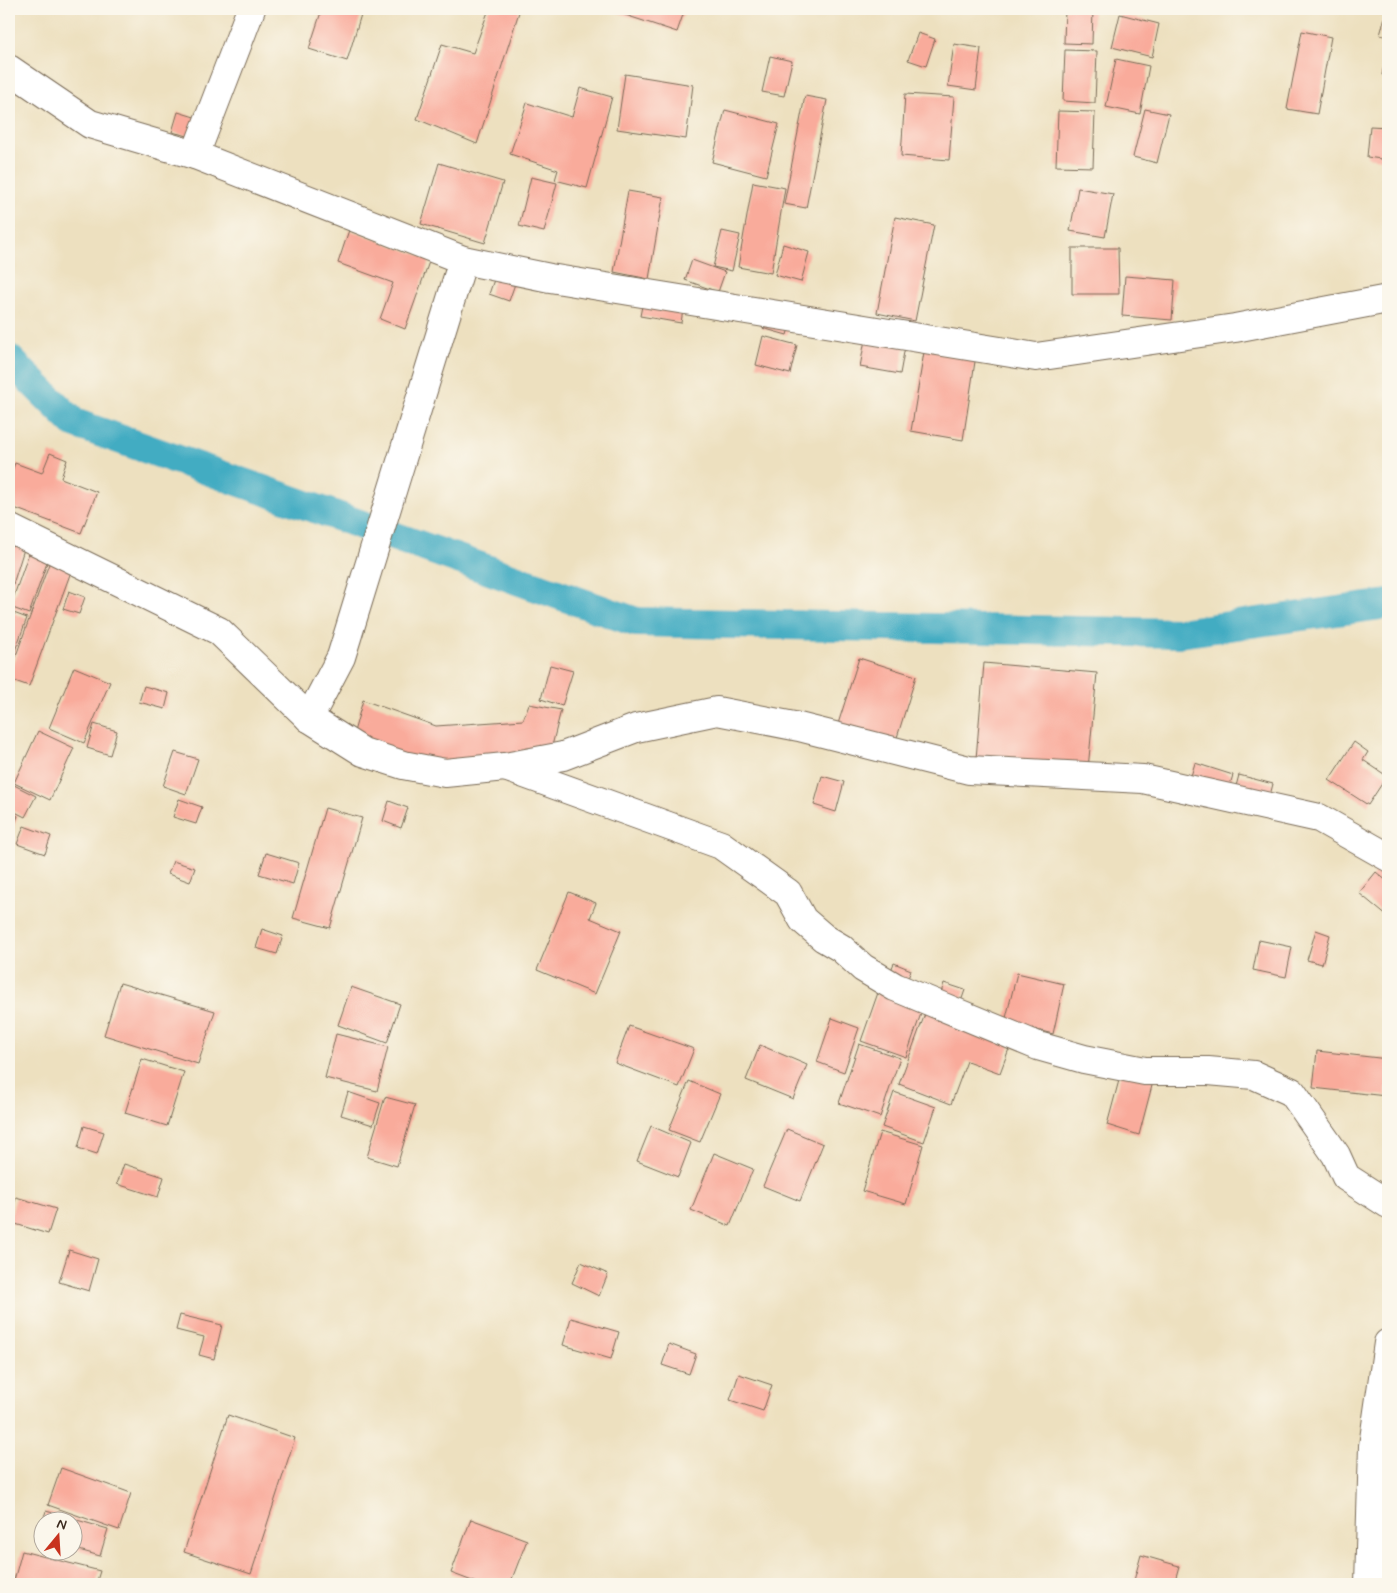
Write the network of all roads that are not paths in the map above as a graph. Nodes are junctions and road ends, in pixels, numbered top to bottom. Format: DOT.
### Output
graph roads {
  1 [pos="251,9"];
  2 [pos="9,69"];
  3 [pos="194,155"];
  4 [pos="463,260"];
  5 [pos="1388,298"];
  6 [pos="9,528"];
  7 [pos="308,718"];
  8 [pos="505,767"];
  9 [pos="1388,857"];
  10 [pos="1388,1204"];
  11 [pos="1388,1343"];
  12 [pos="1369,1584"];
  1 -- 3 [label="street"];
  2 -- 3 [label="street"];
  3 -- 4 [label="street"];
  4 -- 5 [label="street"];
  4 -- 7 [label="street"];
  6 -- 7 [label="street"];
  7 -- 8 [label="street"];
  8 -- 9 [label="street"];
  8 -- 10 [label="street"];
  11 -- 12 [label="street"];
}
